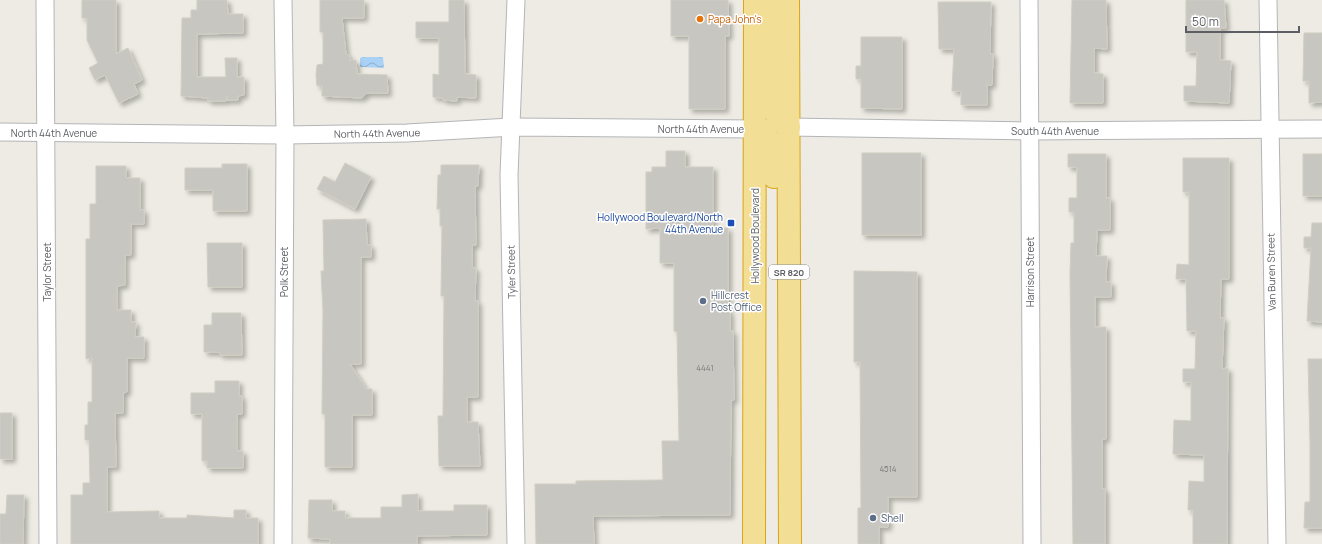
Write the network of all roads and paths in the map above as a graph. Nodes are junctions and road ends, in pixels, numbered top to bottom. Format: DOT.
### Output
graph roads {
  1 [pos="45,0"];
  2 [pos="284,0"];
  3 [pos="516,0"];
  4 [pos="755,0"];
  5 [pos="764,0"];
  6 [pos="788,0"];
  7 [pos="1029,0"];
  8 [pos="1268,0"];
  9 [pos="512,127"];
  10 [pos="789,127"];
  11 [pos="1322,129"];
  12 [pos="755,130"];
  13 [pos="1268,130"];
  14 [pos="1029,131"];
  15 [pos="0,132"];
  16 [pos="46,132"];
  17 [pos="285,135"];
  18 [pos="790,298"];
  19 [pos="48,544"];
  20 [pos="283,544"];
  21 [pos="516,544"];
  22 [pos="754,544"];
  23 [pos="790,544"];
  24 [pos="1032,544"];
  25 [pos="1277,544"];
  1 -- 16 [label="street, Taylor Street"];
  2 -- 17 [label="street, Polk Street"];
  3 -- 9 [label="street, Tyler Street"];
  4 -- 12 [label="highway, Hollywood Boulevard / SR 820"];
  5 -- 10 [label="highway"];
  6 -- 10 [label="highway, SR 820"];
  7 -- 14 [label="street, Harrison Street"];
  8 -- 13 [label="street, Van Buren Street"];
  9 -- 12 [label="street, North 44th Avenue"];
  9 -- 17 [label="street, North 44th Avenue"];
  9 -- 21 [label="street, Tyler Street"];
  10 -- 14 [label="street, South 44th Avenue"];
  10 -- 18 [label="highway, SR 820"];
  11 -- 13 [label="street, South 44th Avenue"];
  12 -- 18 [label="highway"];
  12 -- 22 [label="highway, Hollywood Boulevard / SR 820"];
  13 -- 14 [label="street, South 44th Avenue"];
  13 -- 25 [label="street, Van Buren Street"];
  14 -- 24 [label="street, Harrison Street"];
  15 -- 16 [label="street, North 44th Avenue"];
  16 -- 17 [label="street, North 44th Avenue"];
  16 -- 19 [label="street, Taylor Street"];
  17 -- 20 [label="street, Polk Street"];
  18 -- 23 [label="highway, SR 820"];
}
